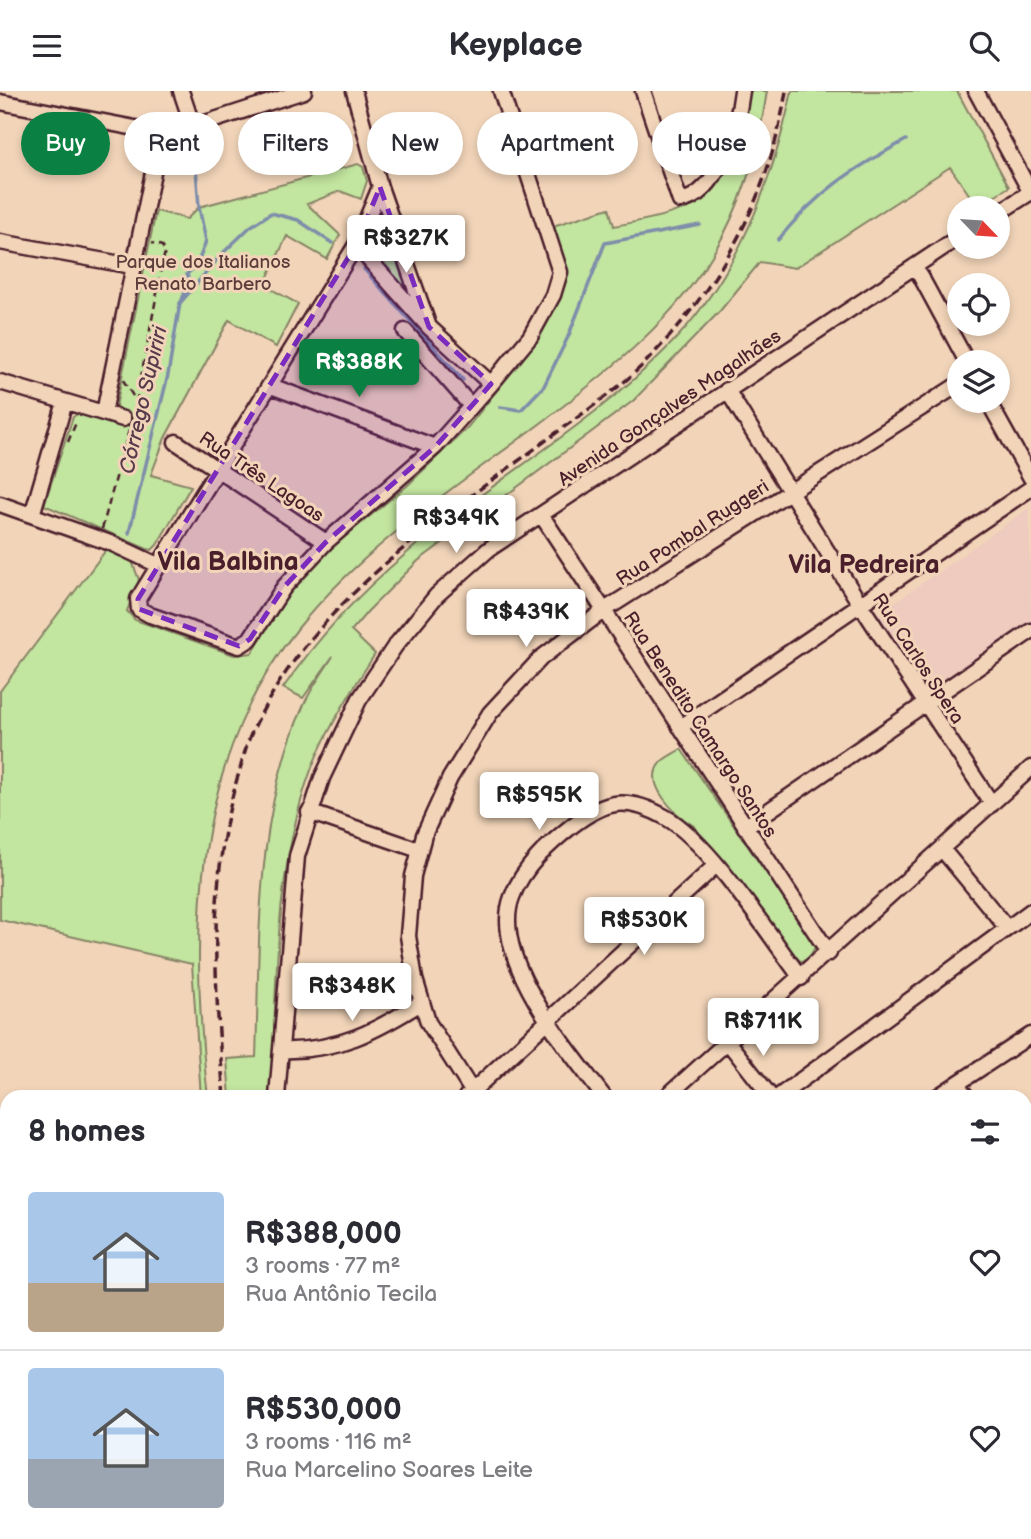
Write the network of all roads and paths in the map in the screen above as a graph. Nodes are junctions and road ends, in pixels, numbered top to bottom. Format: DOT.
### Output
graph roads {
  1 [pos="181,91"];
  2 [pos="304,91"];
  3 [pos="354,91"];
  4 [pos="501,91"];
  5 [pos="643,91"];
  6 [pos="742,91"];
  7 [pos="976,91"];
  8 [pos="0,102"];
  9 [pos="188,112"];
  10 [pos="224,117"];
  11 [pos="124,126"];
  12 [pos="152,175"];
  13 [pos="380,187"];
  14 [pos="1031,192"];
  15 [pos="1010,205"];
  16 [pos="0,242"];
  17 [pos="146,243"];
  18 [pos="356,245"];
  19 [pos="947,245"];
  20 [pos="132,266"];
  21 [pos="915,266"];
  22 [pos="429,327"];
  23 [pos="405,331"];
  24 [pos="960,350"];
  25 [pos="0,382"];
  26 [pos="491,384"];
  27 [pos="271,386"];
  28 [pos="727,390"];
  29 [pos="947,392"];
  30 [pos="65,403"];
  31 [pos="471,406"];
  32 [pos="995,413"];
  33 [pos="104,414"];
  34 [pos="80,419"];
  35 [pos="123,419"];
  36 [pos="176,442"];
  37 [pos="68,443"];
  38 [pos="435,447"];
  39 [pos="221,469"];
  40 [pos="1031,478"];
  41 [pos="1031,488"];
  42 [pos="790,492"];
  43 [pos="0,504"];
  44 [pos="32,515"];
  45 [pos="542,516"];
  46 [pos="90,527"];
  47 [pos="102,532"];
  48 [pos="112,540"];
  49 [pos="326,542"];
  50 [pos="158,565"];
  51 [pos="860,604"];
  52 [pos="603,611"];
  53 [pos="1031,631"];
  54 [pos="924,704"];
  55 [pos="680,727"];
  56 [pos="1031,768"];
  57 [pos="992,804"];
  58 [pos="309,812"];
  59 [pos="745,827"];
  60 [pos="942,849"];
  61 [pos="419,850"];
  62 [pos="716,865"];
  63 [pos="1031,911"];
  64 [pos="1007,928"];
  65 [pos="829,953"];
  66 [pos="801,978"];
  67 [pos="422,1002"];
  68 [pos="549,1023"];
  69 [pos="1031,1035"];
  70 [pos="727,1041"];
  71 [pos="282,1050"];
  72 [pos="957,1085"];
  73 [pos="278,1090"];
  74 [pos="467,1090"];
  75 [pos="474,1090"];
  76 [pos="599,1090"];
  77 [pos="674,1090"];
  78 [pos="766,1090"];
  79 [pos="787,1090"];
  80 [pos="949,1090"];
  81 [pos="961,1090"];
  1 -- 9 [label="street"];
  2 -- 10 [label="street"];
  3 -- 13 [label="street"];
  4 -- 26 [label="street"];
  5 -- 6 [label="street"];
  7 -- 14 [label="street"];
  8 -- 11 [label="street"];
  12 -- 20 [label="street"];
  13 -- 18 [label="street"];
  13 -- 22 [label="street"];
  14 -- 15 [label="street"];
  16 -- 20 [label="street"];
  17 -- 47 [label="path"];
  18 -- 22 [label="street"];
  18 -- 27 [label="street"];
  19 -- 21 [label="street, Avenida Gonçalves Magalhães"];
  20 -- 33 [label="street"];
  21 -- 24 [label="street"];
  21 -- 28 [label="street, Avenida Gonçalves Magalhães"];
  22 -- 26 [label="street"];
  23 -- 31 [label="street"];
  25 -- 30 [label="street"];
  26 -- 31 [label="street"];
  27 -- 38 [label="street"];
  27 -- 39 [label="street"];
  28 -- 42 [label="street, Rua Carlos Spera"];
  28 -- 45 [label="street, Avenida Gonçalves Magalhães"];
  29 -- 42 [label="street, Rua Pombal Ruggeri"];
  30 -- 33 [label="street"];
  30 -- 44 [label="street"];
  31 -- 38 [label="street"];
  32 -- 40 [label="street"];
  33 -- 35 [label="street"];
  34 -- 37 [label="path"];
  36 -- 39 [label="street, Rua Três Lagoas"];
  38 -- 49 [label="street"];
  39 -- 49 [label="street, Rua Três Lagoas"];
  39 -- 50 [label="street"];
  41 -- 51 [label="street"];
  42 -- 51 [label="street, Rua Carlos Spera"];
  42 -- 52 [label="street, Rua Pombal Ruggeri"];
  43 -- 44 [label="street"];
  44 -- 48 [label="street"];
  45 -- 52 [label="street, Rua Benedito Camargo Santos"];
  45 -- 58 [label="street, Avenida Gonçalves Magalhães"];
  46 -- 47 [label="path"];
  47 -- 48 [label="path"];
  48 -- 50 [label="street"];
  49 -- 50 [label="street"];
  51 -- 54 [label="street, Rua Carlos Spera"];
  51 -- 55 [label="street"];
  52 -- 55 [label="street, Rua Benedito Camargo Santos"];
  52 -- 61 [label="street, Rua Pombal Ruggeri"];
  53 -- 54 [label="street"];
  54 -- 57 [label="street, Rua Carlos Spera"];
  54 -- 59 [label="street"];
  55 -- 59 [label="street, Rua Benedito Camargo Santos"];
  56 -- 57 [label="street"];
  57 -- 60 [label="street"];
  58 -- 61 [label="street"];
  58 -- 71 [label="street, Avenida Gonçalves Magalhães"];
  59 -- 65 [label="street, Rua Benedito Camargo Santos"];
  60 -- 64 [label="street"];
  60 -- 65 [label="street"];
  61 -- 67 [label="street, Rua Pombal Ruggeri"];
  62 -- 66 [label="street"];
  62 -- 68 [label="street"];
  62 -- 68 [label="street"];
  63 -- 64 [label="street"];
  64 -- 79 [label="street"];
  65 -- 66 [label="street"];
  66 -- 70 [label="street"];
  67 -- 71 [label="street"];
  67 -- 74 [label="street, Rua Pombal Ruggeri"];
  68 -- 75 [label="street"];
  68 -- 76 [label="street"];
  69 -- 72 [label="street"];
  70 -- 77 [label="street"];
  70 -- 78 [label="street"];
  71 -- 73 [label="street, Avenida Gonçalves Magalhães"];
  72 -- 80 [label="street"];
  72 -- 81 [label="street"];
}
